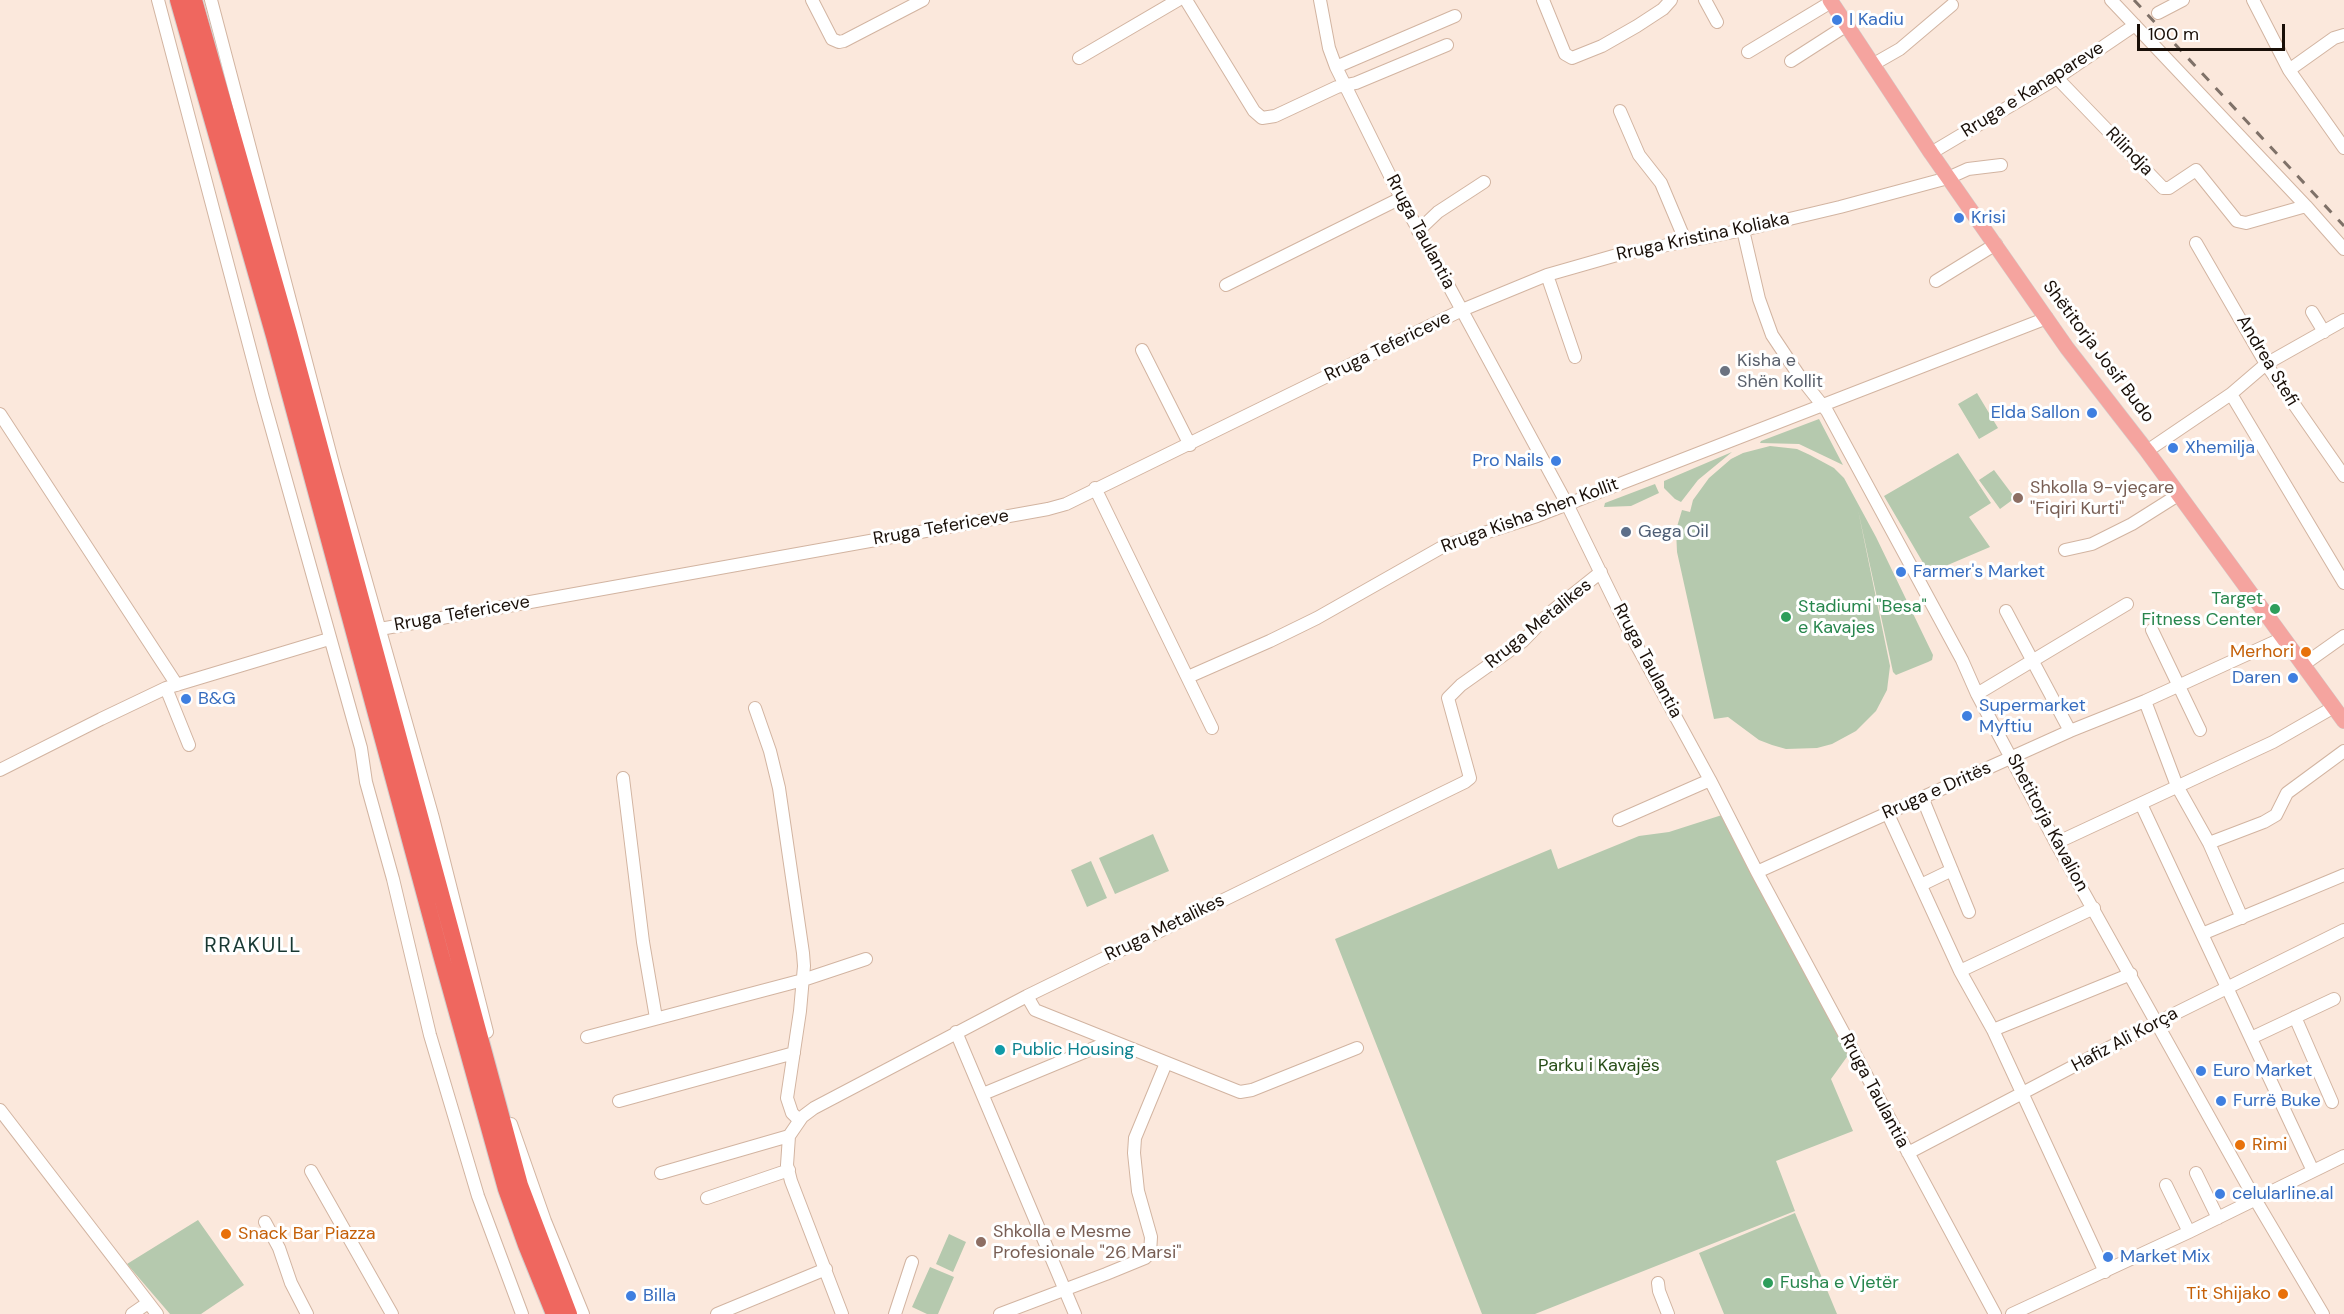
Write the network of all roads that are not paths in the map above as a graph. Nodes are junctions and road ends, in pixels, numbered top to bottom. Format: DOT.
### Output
graph roads {
  1 [pos="158,0"];
  2 [pos="178,0"];
  3 [pos="194,0"];
  4 [pos="212,0"];
  5 [pos="812,0"];
  6 [pos="923,0"];
  7 [pos="1178,0"];
  8 [pos="1186,0"];
  9 [pos="1320,0"];
  10 [pos="1543,0"];
  11 [pos="1671,0"];
  12 [pos="1705,0"];
  13 [pos="2111,0"];
  14 [pos="2183,0"];
  15 [pos="2253,0"];
  16 [pos="1831,1"];
  17 [pos="1952,5"];
  18 [pos="2158,13"];
  19 [pos="1455,16"];
  20 [pos="1717,22"];
  21 [pos="2135,25"];
  22 [pos="1847,26"];
  23 [pos="2344,35"];
  24 [pos="1447,45"];
  25 [pos="1748,52"];
  26 [pos="1078,58"];
  27 [pos="1791,61"];
  28 [pos="1872,65"];
  29 [pos="1336,67"];
  30 [pos="2289,70"];
  31 [pos="2057,78"];
  32 [pos="1346,85"];
  33 [pos="1620,111"];
  34 [pos="2344,148"];
  35 [pos="1931,153"];
  36 [pos="2001,165"];
  37 [pos="1948,178"];
  38 [pos="1484,182"];
  39 [pos="1401,198"];
  40 [pos="2306,206"];
  41 [pos="1743,230"];
  42 [pos="1418,231"];
  43 [pos="1684,240"];
  44 [pos="2196,243"];
  45 [pos="1996,244"];
  46 [pos="2344,248"];
  47 [pos="1547,275"];
  48 [pos="1936,281"];
  49 [pos="1226,285"];
  50 [pos="1462,310"];
  51 [pos="2312,312"];
  52 [pos="2047,318"];
  53 [pos="2344,320"];
  54 [pos="2324,332"];
  55 [pos="1142,350"];
  56 [pos="1575,357"];
  57 [pos="2266,364"];
  58 [pos="2231,394"];
  59 [pos="1823,405"];
  60 [pos="0,414"];
  61 [pos="1190,445"];
  62 [pos="2147,451"];
  63 [pos="333,465"];
  64 [pos="2344,476"];
  65 [pos="1095,488"];
  66 [pos="2178,495"];
  67 [pos="1567,504"];
  68 [pos="342,534"];
  69 [pos="2065,550"];
  70 [pos="1601,573"];
  71 [pos="2344,583"];
  72 [pos="2127,604"];
  73 [pos="2006,611"];
  74 [pos="380,629"];
  75 [pos="2152,630"];
  76 [pos="2344,636"];
  77 [pos="2283,638"];
  78 [pos="329,639"];
  79 [pos="2031,661"];
  80 [pos="2303,665"];
  81 [pos="1188,677"];
  82 [pos="2179,685"];
  83 [pos="172,686"];
  84 [pos="1977,694"];
  85 [pos="2145,700"];
  86 [pos="2334,707"];
  87 [pos="755,708"];
  88 [pos="2344,721"];
  89 [pos="1212,728"];
  90 [pos="2200,730"];
  91 [pos="2070,731"];
  92 [pos="189,745"];
  93 [pos="2344,751"];
  94 [pos="2013,758"];
  95 [pos="0,770"];
  96 [pos="623,778"];
  97 [pos="1710,780"];
  98 [pos="2177,786"];
  99 [pos="1922,797"];
  100 [pos="2141,804"];
  101 [pos="1887,812"];
  102 [pos="1619,820"];
  103 [pos="2056,843"];
  104 [pos="2209,843"];
  105 [pos="1952,870"];
  106 [pos="1756,872"];
  107 [pos="2344,875"];
  108 [pos="1921,885"];
  109 [pos="2094,908"];
  110 [pos="1969,912"];
  111 [pos="2242,918"];
  112 [pos="2344,930"];
  113 [pos="2202,934"];
  114 [pos="866,959"];
  115 [pos="1960,971"];
  116 [pos="2131,974"];
  117 [pos="803,980"];
  118 [pos="2226,987"];
  119 [pos="1027,996"];
  120 [pos="2334,999"];
  121 [pos="2295,1017"];
  122 [pos="656,1018"];
  123 [pos="2158,1022"];
  124 [pos="1993,1030"];
  125 [pos="956,1032"];
  126 [pos="587,1037"];
  127 [pos="2251,1038"];
  128 [pos="1111,1041"];
  129 [pos="1357,1048"];
  130 [pos="794,1053"];
  131 [pos="1166,1063"];
  132 [pos="983,1094"];
  133 [pos="2022,1094"];
  134 [pos="619,1101"];
  135 [pos="2332,1102"];
  136 [pos="0,1110"];
  137 [pos="799,1120"];
  138 [pos="789,1136"];
  139 [pos="1908,1153"];
  140 [pos="2344,1156"];
  141 [pos="789,1170"];
  142 [pos="311,1171"];
  143 [pos="2313,1171"];
  144 [pos="662,1173"];
  145 [pos="2196,1173"];
  146 [pos="2166,1185"];
  147 [pos="708,1198"];
  148 [pos="2255,1199"];
  149 [pos="2218,1218"];
  150 [pos="265,1222"];
  151 [pos="2189,1232"];
  152 [pos="912,1262"];
  153 [pos="826,1269"];
  154 [pos="2105,1272"];
  155 [pos="1658,1283"];
  156 [pos="1065,1289"];
  157 [pos="148,1303"];
  158 [pos="132,1314"];
  159 [pos="157,1314"];
  160 [pos="307,1314"];
  161 [pos="392,1314"];
  162 [pos="522,1314"];
  163 [pos="554,1314"];
  164 [pos="569,1314"];
  165 [pos="583,1314"];
  166 [pos="717,1314"];
  167 [pos="842,1314"];
  168 [pos="895,1314"];
  169 [pos="1000,1314"];
  170 [pos="1075,1314"];
  171 [pos="1668,1314"];
  172 [pos="1995,1314"];
  173 [pos="2012,1314"];
  174 [pos="2323,1314"];
  1 -- 78 [label="street"];
  2 -- 163 [label="highway"];
  3 -- 68 [label="highway"];
  4 -- 63 [label="street"];
  5 -- 6 [label="street"];
  7 -- 26 [label="street"];
  8 -- 32 [label="street"];
  9 -- 29 [label="street, Rruga Taulantia"];
  10 -- 11 [label="street"];
  12 -- 20 [label="street"];
  13 -- 21 [label="street"];
  14 -- 18 [label="street"];
  15 -- 30 [label="street"];
  16 -- 22 [label="main road, Shëtitorja Josif Budo"];
  16 -- 25 [label="street"];
  17 -- 28 [label="street"];
  19 -- 29 [label="street"];
  21 -- 31 [label="street, Rruga e Kanapareve"];
  21 -- 40 [label="street"];
  22 -- 27 [label="street"];
  22 -- 28 [label="main road, Shëtitorja Josif Budo"];
  23 -- 30 [label="street"];
  24 -- 32 [label="street"];
  28 -- 35 [label="main road, Shëtitorja Josif Budo"];
  29 -- 32 [label="street, Rruga Taulantia"];
  30 -- 34 [label="street"];
  31 -- 35 [label="street, Rruga e Kanapareve"];
  31 -- 40 [label="street, Rilindja"];
  32 -- 39 [label="street, Rruga Taulantia"];
  33 -- 43 [label="street"];
  35 -- 37 [label="main road, Shëtitorja Josif Budo"];
  36 -- 37 [label="street, Rruga Kristina Koliaka"];
  37 -- 41 [label="street, Rruga Kristina Koliaka"];
  37 -- 45 [label="main road, Shëtitorja Josif Budo"];
  38 -- 42 [label="street"];
  39 -- 42 [label="street, Rruga Taulantia"];
  39 -- 49 [label="street"];
  40 -- 46 [label="street"];
  41 -- 43 [label="street, Rruga Kristina Koliaka"];
  41 -- 59 [label="street, Shetitorja Kavalion"];
  42 -- 50 [label="street, Rruga Taulantia"];
  43 -- 47 [label="street, Rruga Kristina Koliaka"];
  44 -- 57 [label="street, Andrea Stefi"];
  45 -- 48 [label="street"];
  45 -- 52 [label="main road, Shëtitorja Josif Budo"];
  47 -- 50 [label="street, Rruga Kristina Koliaka"];
  47 -- 56 [label="street"];
  50 -- 61 [label="street, Rruga Tefericeve"];
  50 -- 67 [label="street, Rruga Taulantia"];
  51 -- 54 [label="street"];
  52 -- 59 [label="street, Rruga Kisha Shen Kollit"];
  52 -- 62 [label="main road, Shëtitorja Josif Budo"];
  53 -- 54 [label="street"];
  54 -- 57 [label="street"];
  55 -- 61 [label="street"];
  57 -- 58 [label="street"];
  57 -- 64 [label="street, Andrea Stefi"];
  58 -- 62 [label="street"];
  58 -- 71 [label="street"];
  59 -- 67 [label="street, Rruga Kisha Shen Kollit"];
  59 -- 84 [label="street, Shetitorja Kavalion"];
  60 -- 83 [label="street"];
  61 -- 65 [label="street, Rruga Tefericeve"];
  62 -- 66 [label="main road, Shëtitorja Josif Budo"];
  63 -- 68 [label="highway"];
  63 -- 74 [label="street"];
  65 -- 74 [label="street, Rruga Tefericeve"];
  65 -- 81 [label="street"];
  66 -- 69 [label="street"];
  66 -- 77 [label="main road, Shëtitorja Josif Budo"];
  67 -- 70 [label="street, Rruga Taulantia"];
  67 -- 81 [label="street, Rruga Kisha Shen Kollit"];
  68 -- 164 [label="highway"];
  70 -- 97 [label="street, Rruga Taulantia"];
  70 -- 119 [label="street, Rruga Metalikes"];
  72 -- 79 [label="street"];
  73 -- 79 [label="street"];
  74 -- 165 [label="street"];
  75 -- 82 [label="street"];
  76 -- 80 [label="street"];
  77 -- 80 [label="main road, Shëtitorja Josif Budo"];
  77 -- 82 [label="street, Rruga e Dritës"];
  78 -- 83 [label="street"];
  78 -- 162 [label="street"];
  79 -- 84 [label="street"];
  79 -- 91 [label="street"];
  80 -- 86 [label="main road, Shëtitorja Josif Budo"];
  81 -- 89 [label="street"];
  82 -- 85 [label="street, Rruga e Dritës"];
  82 -- 90 [label="street"];
  83 -- 92 [label="street"];
  83 -- 95 [label="street"];
  84 -- 94 [label="street, Shetitorja Kavalion"];
  85 -- 91 [label="street, Rruga e Dritës"];
  85 -- 98 [label="street"];
  86 -- 88 [label="main road, Shëtitorja Josif Budo"];
  86 -- 98 [label="street"];
  87 -- 117 [label="street"];
  91 -- 94 [label="street, Rruga e Dritës"];
  93 -- 104 [label="street"];
  94 -- 99 [label="street, Rruga e Dritës"];
  94 -- 103 [label="street, Shetitorja Kavalion"];
  96 -- 122 [label="street"];
  97 -- 102 [label="street"];
  97 -- 106 [label="street, Rruga Taulantia"];
  98 -- 100 [label="street"];
  98 -- 104 [label="street"];
  99 -- 101 [label="street, Rruga e Dritës"];
  99 -- 105 [label="street"];
  100 -- 103 [label="street"];
  100 -- 113 [label="street"];
  101 -- 106 [label="street, Rruga e Dritës"];
  101 -- 108 [label="street"];
  103 -- 109 [label="street, Shetitorja Kavalion"];
  104 -- 111 [label="street"];
  105 -- 108 [label="street"];
  105 -- 110 [label="street"];
  106 -- 139 [label="street, Rruga Taulantia"];
  107 -- 111 [label="street"];
  108 -- 115 [label="street"];
  109 -- 115 [label="street"];
  109 -- 116 [label="street, Shetitorja Kavalion"];
  111 -- 113 [label="street"];
  112 -- 118 [label="street, Hafiz Ali Korça"];
  113 -- 118 [label="street"];
  114 -- 117 [label="street"];
  115 -- 124 [label="street"];
  116 -- 123 [label="street, Shetitorja Kavalion"];
  116 -- 124 [label="street"];
  117 -- 122 [label="street"];
  117 -- 130 [label="street"];
  118 -- 123 [label="street, Hafiz Ali Korça"];
  118 -- 127 [label="street"];
  119 -- 125 [label="street, Rruga Metalikes"];
  119 -- 128 [label="street"];
  120 -- 121 [label="street"];
  121 -- 127 [label="street"];
  121 -- 135 [label="street"];
  122 -- 126 [label="street"];
  123 -- 133 [label="street, Hafiz Ali Korça"];
  123 -- 148 [label="street, Shetitorja Kavalion"];
  124 -- 133 [label="street"];
  125 -- 132 [label="street"];
  125 -- 137 [label="street, Rruga Metalikes"];
  127 -- 143 [label="street"];
  128 -- 131 [label="street"];
  128 -- 132 [label="street"];
  129 -- 131 [label="street"];
  130 -- 134 [label="street"];
  130 -- 137 [label="street"];
  131 -- 156 [label="street"];
  132 -- 156 [label="street"];
  133 -- 139 [label="street, Hafiz Ali Korça"];
  133 -- 154 [label="street"];
  136 -- 157 [label="street"];
  137 -- 138 [label="street, Rruga Metalikes"];
  138 -- 141 [label="street"];
  138 -- 144 [label="street"];
  139 -- 172 [label="street, Rruga Taulantia"];
  140 -- 143 [label="street"];
  141 -- 147 [label="street"];
  141 -- 153 [label="street"];
  142 -- 161 [label="street"];
  143 -- 148 [label="street"];
  145 -- 149 [label="street"];
  146 -- 151 [label="street"];
  148 -- 149 [label="street"];
  148 -- 174 [label="street, Shetitorja Kavalion"];
  149 -- 151 [label="street"];
  150 -- 160 [label="street"];
  151 -- 154 [label="street"];
  152 -- 168 [label="street"];
  153 -- 166 [label="street"];
  153 -- 167 [label="street"];
  154 -- 173 [label="street"];
  155 -- 171 [label="street"];
  156 -- 169 [label="street"];
  156 -- 170 [label="street"];
  157 -- 158 [label="street"];
  157 -- 159 [label="street"];
}
